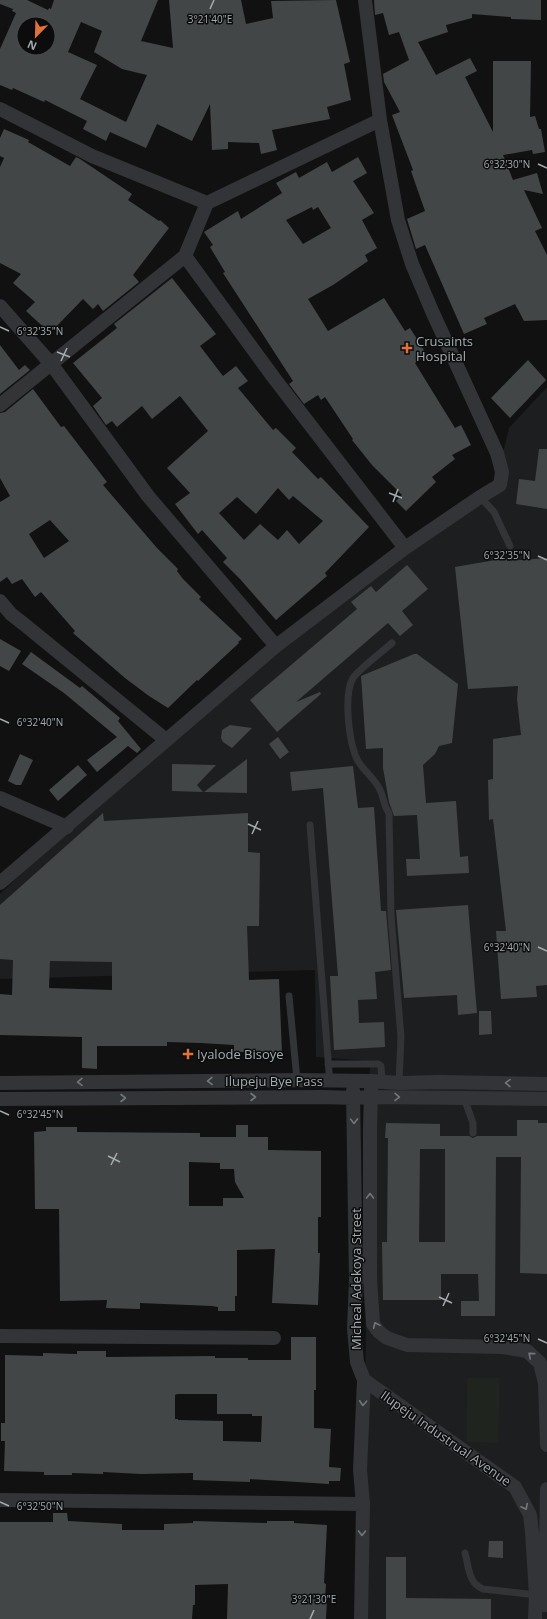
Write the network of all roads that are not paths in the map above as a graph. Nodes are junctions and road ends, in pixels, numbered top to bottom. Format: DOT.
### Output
graph roads {
  1 [pos="365,0"];
  2 [pos="0,110"];
  3 [pos="380,120"];
  4 [pos="207,203"];
  5 [pos="185,256"];
  6 [pos="0,306"];
  7 [pos="52,365"];
  8 [pos="0,405"];
  9 [pos="480,497"];
  10 [pos="510,546"];
  11 [pos="405,548"];
  12 [pos="0,601"];
  13 [pos="392,643"];
  14 [pos="276,646"];
  15 [pos="166,740"];
  16 [pos="0,798"];
  17 [pos="310,825"];
  18 [pos="67,827"];
  19 [pos="0,883"];
  20 [pos="289,996"];
  21 [pos="328,1064"];
  22 [pos="297,1080"];
  23 [pos="323,1081"];
  24 [pos="373,1081"];
  25 [pos="353,1082"];
  26 [pos="0,1083"];
  27 [pos="399,1083"];
  28 [pos="547,1084"];
  29 [pos="372,1096"];
  30 [pos="354,1098"];
  31 [pos="464,1098"];
  32 [pos="0,1099"];
  33 [pos="547,1099"];
  34 [pos="473,1133"];
  35 [pos="0,1336"];
  36 [pos="274,1338"];
  37 [pos="364,1380"];
  38 [pos="546,1383"];
  39 [pos="547,1445"];
  40 [pos="547,1489"];
  41 [pos="0,1500"];
  42 [pos="363,1504"];
  43 [pos="466,1553"];
  44 [pos="536,1595"];
  45 [pos="361,1619"];
  46 [pos="535,1619"];
  47 [pos="544,1619"];
  1 -- 3 [label="street"];
  2 -- 4 [label="street"];
  3 -- 4 [label="street"];
  3 -- 9 [label="street"];
  4 -- 5 [label="street"];
  5 -- 7 [label="street"];
  5 -- 11 [label="street"];
  6 -- 7 [label="street"];
  7 -- 8 [label="street"];
  7 -- 14 [label="street"];
  9 -- 10 [label="lane"];
  9 -- 11 [label="street"];
  11 -- 14 [label="street"];
  12 -- 15 [label="street"];
  13 -- 27 [label="lane"];
  14 -- 15 [label="street"];
  15 -- 18 [label="street"];
  16 -- 18 [label="street"];
  17 -- 21 [label="lane"];
  18 -- 19 [label="street"];
  20 -- 22 [label="lane"];
  21 -- 23 [label="lane"];
  21 -- 24 [label="lane"];
  22 -- 23 [label="street, Ilupeju Bye Pass"];
  22 -- 26 [label="street, Ilupeju Bye Pass, one-way"];
  23 -- 25 [label="street, Ilupeju Bye Pass"];
  24 -- 25 [label="street, Ilupeju Bye Pass"];
  24 -- 27 [label="street, Ilupeju Bye Pass"];
  24 -- 29 [label="street, Micheal Adekoya Street"];
  25 -- 30 [label="street, Micheal Adekoya Street"];
  28 -- 27 [label="street, Ilupeju Bye Pass, one-way"];
  29 -- 30 [label="street, Ilupeju Bye Pass"];
  29 -- 31 [label="street, Ilupeju Bye Pass, one-way"];
  38 -- 29 [label="street, Micheal Adekoya Street, one-way"];
  32 -- 30 [label="street, Ilupeju Bye Pass, one-way"];
  30 -- 37 [label="street, Micheal Adekoya Street, one-way"];
  31 -- 33 [label="street, Ilupeju Bye Pass"];
  31 -- 34 [label="lane"];
  35 -- 36 [label="street"];
  37 -- 42 [label="street, Micheal Adekoya Street, one-way"];
  37 -- 44 [label="street, Ilupeju Industrual Avenue, one-way"];
  38 -- 39 [label="street"];
  40 -- 47 [label="street"];
  41 -- 42 [label="street"];
  42 -- 45 [label="street, Micheal Adekoya Street, one-way"];
  43 -- 44 [label="lane"];
  44 -- 46 [label="street, Ilupeju Industrual Avenue"];
}
